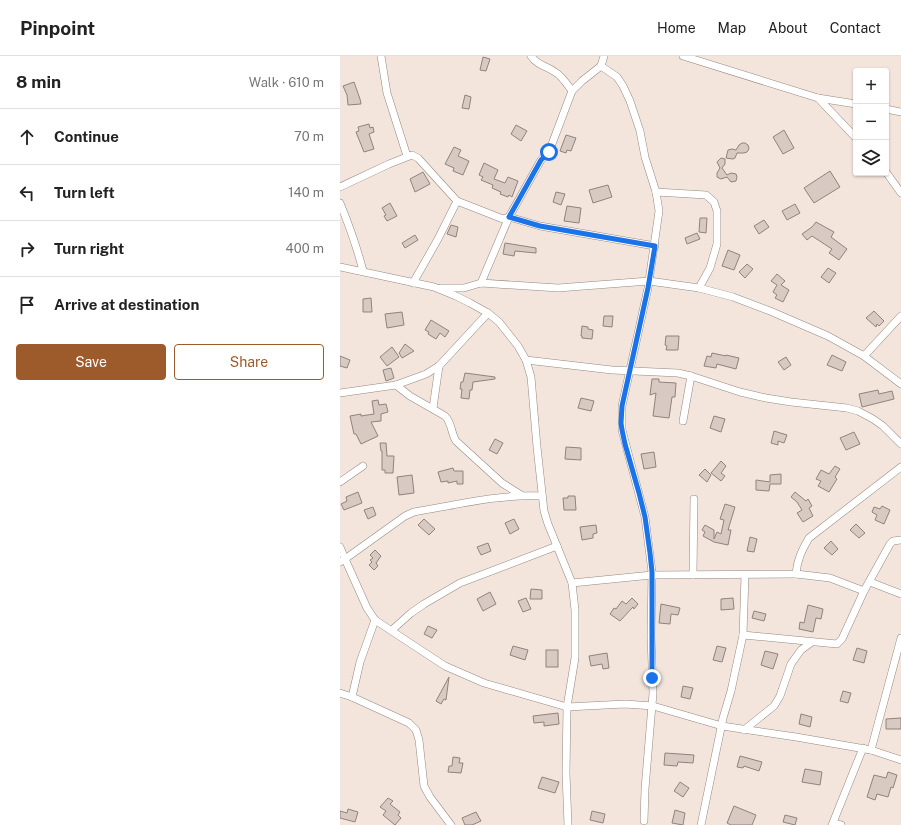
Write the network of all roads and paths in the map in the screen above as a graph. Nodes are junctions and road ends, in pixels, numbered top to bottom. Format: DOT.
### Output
graph roads {
  1 [pos="381,56"];
  2 [pos="530,56"];
  3 [pos="604,56"];
  4 [pos="683,56"];
  5 [pos="601,66"];
  6 [pos="572,91"];
  7 [pos="818,98"];
  8 [pos="853,104"];
  9 [pos="889,110"];
  10 [pos="901,112"];
  11 [pos="853,135"];
  12 [pos="407,156"];
  13 [pos="889,176"];
  14 [pos="340,187"];
  15 [pos="656,192"];
  16 [pos="901,193"];
  17 [pos="457,201"];
  18 [pos="340,202"];
  19 [pos="509,217"];
  20 [pos="655,246"];
  21 [pos="340,267"];
  22 [pos="363,271"];
  23 [pos="650,281"];
  24 [pos="413,283"];
  25 [pos="481,283"];
  26 [pos="434,287"];
  27 [pos="699,288"];
  28 [pos="488,313"];
  29 [pos="901,316"];
  30 [pos="864,356"];
  31 [pos="526,360"];
  32 [pos="439,366"];
  33 [pos="630,370"];
  34 [pos="691,376"];
  35 [pos="901,384"];
  36 [pos="396,385"];
  37 [pos="340,393"];
  38 [pos="433,408"];
  39 [pos="683,421"];
  40 [pos="901,444"];
  41 [pos="363,466"];
  42 [pos="901,467"];
  43 [pos="340,482"];
  44 [pos="521,495"];
  45 [pos="542,496"];
  46 [pos="694,499"];
  47 [pos="901,540"];
  48 [pos="557,546"];
  49 [pos="340,547"];
  50 [pos="343,561"];
  51 [pos="796,574"];
  52 [pos="652,575"];
  53 [pos="693,575"];
  54 [pos="746,575"];
  55 [pos="870,582"];
  56 [pos="572,583"];
  57 [pos="864,591"];
  58 [pos="901,594"];
  59 [pos="375,620"];
  60 [pos="392,630"];
  61 [pos="743,635"];
  62 [pos="901,638"];
  63 [pos="812,642"];
  64 [pos="340,693"];
  65 [pos="352,697"];
  66 [pos="652,706"];
  67 [pos="567,707"];
  68 [pos="722,726"];
  69 [pos="744,730"];
  70 [pos="867,749"];
  71 [pos="901,760"];
  72 [pos="644,822"];
  73 [pos="832,824"];
  74 [pos="451,825"];
  75 [pos="568,825"];
  76 [pos="701,825"];
  77 [pos="841,825"];
  1 -- 12 [label="street"];
  2 -- 6 [label="street"];
  3 -- 5 [label="street"];
  4 -- 7 [label="street"];
  5 -- 6 [label="street"];
  5 -- 15 [label="street"];
  6 -- 19 [label="street"];
  7 -- 8 [label="street"];
  7 -- 11 [label="street"];
  9 -- 10 [label="street"];
  12 -- 14 [label="street"];
  12 -- 17 [label="street"];
  13 -- 16 [label="street"];
  15 -- 20 [label="street"];
  15 -- 27 [label="street"];
  17 -- 19 [label="street"];
  17 -- 24 [label="street"];
  18 -- 22 [label="street"];
  19 -- 20 [label="street"];
  19 -- 25 [label="street"];
  20 -- 23 [label="street"];
  21 -- 22 [label="street"];
  22 -- 24 [label="street"];
  23 -- 25 [label="street"];
  23 -- 27 [label="street"];
  23 -- 33 [label="street"];
  24 -- 26 [label="street"];
  25 -- 26 [label="street"];
  26 -- 28 [label="street"];
  27 -- 30 [label="street"];
  28 -- 31 [label="street"];
  28 -- 32 [label="street"];
  29 -- 30 [label="street"];
  30 -- 35 [label="street"];
  31 -- 33 [label="street"];
  31 -- 45 [label="street"];
  32 -- 36 [label="street"];
  32 -- 38 [label="street"];
  33 -- 34 [label="street"];
  33 -- 52 [label="street"];
  34 -- 39 [label="street"];
  34 -- 40 [label="street"];
  36 -- 37 [label="street"];
  36 -- 38 [label="street"];
  38 -- 44 [label="street"];
  41 -- 43 [label="street"];
  42 -- 51 [label="street"];
  44 -- 45 [label="street"];
  44 -- 50 [label="street"];
  45 -- 48 [label="street"];
  46 -- 53 [label="street"];
  47 -- 55 [label="street"];
  48 -- 56 [label="street"];
  48 -- 60 [label="street"];
  49 -- 50 [label="street"];
  50 -- 59 [label="street"];
  51 -- 54 [label="street"];
  51 -- 57 [label="street"];
  52 -- 53 [label="street"];
  52 -- 56 [label="street"];
  52 -- 66 [label="street"];
  53 -- 54 [label="street"];
  54 -- 61 [label="street"];
  55 -- 57 [label="street"];
  55 -- 58 [label="street"];
  56 -- 67 [label="street"];
  57 -- 63 [label="street"];
  59 -- 60 [label="street"];
  59 -- 65 [label="street"];
  60 -- 67 [label="street"];
  61 -- 63 [label="street"];
  61 -- 68 [label="street"];
  62 -- 70 [label="street"];
  63 -- 69 [label="street"];
  64 -- 65 [label="street"];
  65 -- 74 [label="street"];
  66 -- 67 [label="street"];
  66 -- 68 [label="street"];
  66 -- 72 [label="street"];
  67 -- 75 [label="street"];
  68 -- 69 [label="street"];
  68 -- 76 [label="street"];
  69 -- 70 [label="street"];
  70 -- 71 [label="street"];
  70 -- 73 [label="street"];
  73 -- 77 [label="street"];
}
